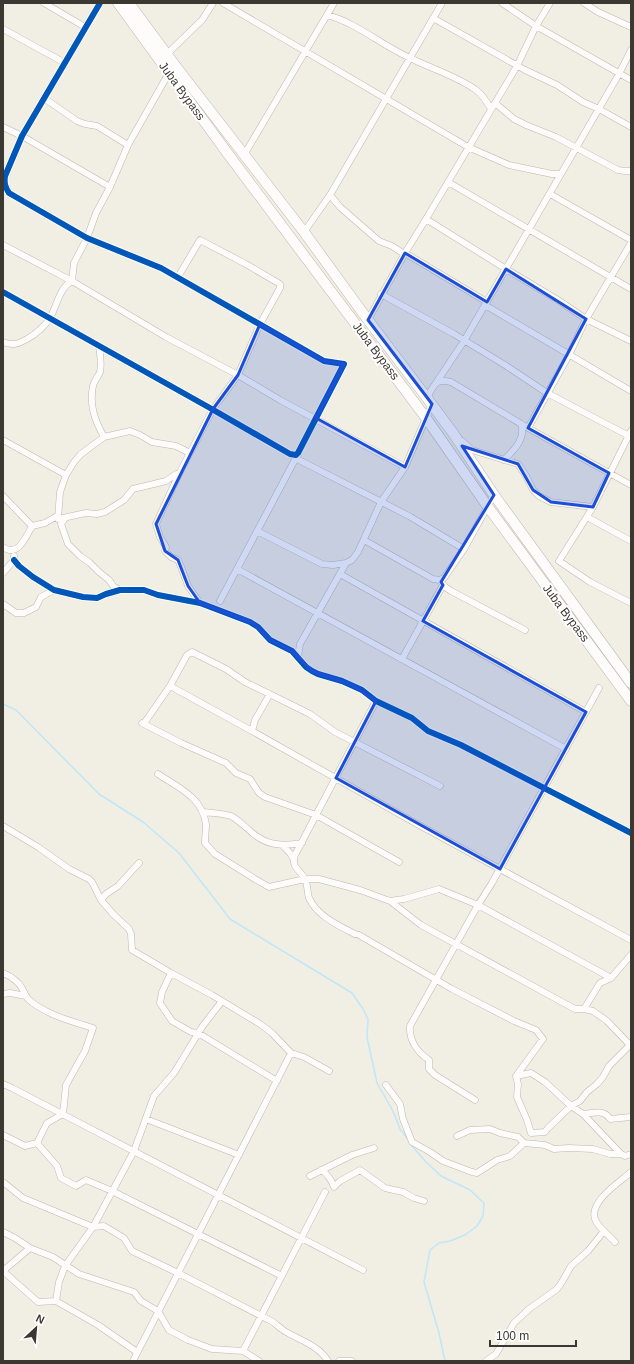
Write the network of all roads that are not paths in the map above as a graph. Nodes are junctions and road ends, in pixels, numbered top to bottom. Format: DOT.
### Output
graph roads {
  1 [pos="44,3"];
  2 [pos="100,3"];
  3 [pos="118,3"];
  4 [pos="129,3"];
  5 [pos="213,3"];
  6 [pos="223,3"];
  7 [pos="326,3"];
  8 [pos="442,3"];
  9 [pos="502,3"];
  10 [pos="550,3"];
  11 [pos="584,3"];
  12 [pos="332,5"];
  13 [pos="326,15"];
  14 [pos="433,18"];
  15 [pos="536,26"];
  16 [pos="85,27"];
  17 [pos="631,27"];
  18 [pos="3,29"];
  19 [pos="631,50"];
  20 [pos="304,51"];
  21 [pos="167,54"];
  22 [pos="410,58"];
  23 [pos="65,63"];
  24 [pos="174,64"];
  25 [pos="516,66"];
  26 [pos="619,74"];
  27 [pos="631,80"];
  28 [pos="44,98"];
  29 [pos="386,99"];
  30 [pos="495,103"];
  31 [pos="491,109"];
  32 [pos="599,109"];
  33 [pos="3,127"];
  34 [pos="631,127"];
  35 [pos="22,136"];
  36 [pos="128,144"];
  37 [pos="468,147"];
  38 [pos="576,147"];
  39 [pos="244,155"];
  40 [pos="631,171"];
  41 [pos="561,174"];
  42 [pos="5,176"];
  43 [pos="448,182"];
  44 [pos="4,184"];
  45 [pos="110,187"];
  46 [pos="3,194"];
  47 [pos="550,194"];
  48 [pos="330,195"];
  49 [pos="426,219"];
  50 [pos="528,230"];
  51 [pos="304,232"];
  52 [pos="87,238"];
  53 [pos="631,242"];
  54 [pos="3,245"];
  55 [pos="404,254"];
  56 [pos="506,270"];
  57 [pos="178,277"];
  58 [pos="610,277"];
  59 [pos="72,281"];
  60 [pos="631,289"];
  61 [pos="3,292"];
  62 [pos="382,294"];
  63 [pos="486,304"];
  64 [pos="50,318"];
  65 [pos="586,319"];
  66 [pos="368,320"];
  67 [pos="260,324"];
  68 [pos="464,341"];
  69 [pos="631,341"];
  70 [pos="3,342"];
  71 [pos="99,346"];
  72 [pos="569,355"];
  73 [pos="238,375"];
  74 [pos="436,383"];
  75 [pos="631,390"];
  76 [pos="547,393"];
  77 [pos="430,401"];
  78 [pos="213,409"];
  79 [pos="426,418"];
  80 [pos="521,424"];
  81 [pos="528,428"];
  82 [pos="453,433"];
  83 [pos="630,434"];
  84 [pos="104,437"];
  85 [pos="3,440"];
  86 [pos="190,453"];
  87 [pos="298,456"];
  88 [pos="504,460"];
  89 [pos="405,467"];
  90 [pos="609,473"];
  91 [pos="179,474"];
  92 [pos="66,475"];
  93 [pos="631,486"];
  94 [pos="494,495"];
  95 [pos="3,496"];
  96 [pos="381,502"];
  97 [pos="488,507"];
  98 [pos="593,507"];
  99 [pos="57,516"];
  100 [pos="587,517"];
  101 [pos="65,518"];
  102 [pos="32,526"];
  103 [pos="257,531"];
  104 [pos="364,540"];
  105 [pos="631,541"];
  106 [pos="3,547"];
  107 [pos="464,549"];
  108 [pos="14,550"];
  109 [pos="14,560"];
  110 [pos="346,563"];
  111 [pos="237,569"];
  112 [pos="3,574"];
  113 [pos="340,574"];
  114 [pos="441,582"];
  115 [pos="54,590"];
  116 [pos="120,590"];
  117 [pos="220,601"];
  118 [pos="631,603"];
  119 [pos="3,604"];
  120 [pos="200,604"];
  121 [pos="318,613"];
  122 [pos="423,621"];
  123 [pos="525,630"];
  124 [pos="298,657"];
  125 [pos="402,659"];
  126 [pos="631,683"];
  127 [pos="170,686"];
  128 [pos="599,688"];
  129 [pos="270,694"];
  130 [pos="376,701"];
  131 [pos="631,701"];
  132 [pos="586,712"];
  133 [pos="252,731"];
  134 [pos="355,742"];
  135 [pos="566,749"];
  136 [pos="158,774"];
  137 [pos="336,778"];
  138 [pos="440,786"];
  139 [pos="545,789"];
  140 [pos="203,812"];
  141 [pos="316,815"];
  142 [pos="3,826"];
  143 [pos="631,834"];
  144 [pos="302,843"];
  145 [pos="283,846"];
  146 [pos="294,860"];
  147 [pos="399,862"];
  148 [pos="139,863"];
  149 [pos="500,869"];
  150 [pos="305,879"];
  151 [pos="101,900"];
  152 [pos="390,901"];
  153 [pos="478,905"];
  154 [pos="631,940"];
  155 [pos="456,944"];
  156 [pos="631,955"];
  157 [pos="3,973"];
  158 [pos="171,973"];
  159 [pos="611,978"];
  160 [pos="436,980"];
  161 [pos="3,994"];
  162 [pos="26,996"];
  163 [pos="222,1001"];
  164 [pos="584,1008"];
  165 [pos="198,1032"];
  166 [pos="631,1046"];
  167 [pos="291,1053"];
  168 [pos="329,1071"];
  169 [pos="516,1076"];
  170 [pos="277,1081"];
  171 [pos="3,1084"];
  172 [pos="386,1084"];
  173 [pos="475,1100"];
  174 [pos="571,1106"];
  175 [pos="63,1114"];
  176 [pos="583,1114"];
  177 [pos="631,1117"];
  178 [pos="146,1119"];
  179 [pos="531,1133"];
  180 [pos="3,1135"];
  181 [pos="457,1136"];
  182 [pos="518,1137"];
  183 [pos="37,1143"];
  184 [pos="524,1143"];
  185 [pos="374,1148"];
  186 [pos="134,1151"];
  187 [pos="621,1154"];
  188 [pos="631,1154"];
  189 [pos="239,1155"];
  190 [pos="321,1170"];
  191 [pos="631,1172"];
  192 [pos="310,1176"];
  193 [pos="3,1182"];
  194 [pos="112,1191"];
  195 [pos="325,1192"];
  196 [pos="218,1195"];
  197 [pos="424,1201"];
  198 [pos="93,1226"];
  199 [pos="3,1232"];
  200 [pos="604,1232"];
  201 [pos="198,1234"];
  202 [pos="301,1238"];
  203 [pos="615,1242"];
  204 [pos="30,1248"];
  205 [pos="65,1266"];
  206 [pos="363,1270"];
  207 [pos="3,1271"];
  208 [pos="178,1273"];
  209 [pos="282,1276"];
  210 [pos="56,1301"];
  211 [pos="158,1312"];
  212 [pos="261,1316"];
  213 [pos="243,1351"];
  214 [pos="137,1352"];
  215 [pos="133,1361"];
  216 [pos="259,1361"];
  217 [pos="328,1361"];
  218 [pos="339,1361"];
  219 [pos="352,1361"];
  220 [pos="486,1361"];
  1 -- 16 [label="street"];
  2 -- 16 [label="street"];
  3 -- 79 [label="main road, Juba Bypass"];
  4 -- 21 [label="main road, Juba Bypass"];
  5 -- 21 [label="street"];
  6 -- 20 [label="street"];
  7 -- 12 [label="street"];
  8 -- 14 [label="street"];
  9 -- 15 [label="street"];
  10 -- 15 [label="street"];
  11 -- 17 [label="street"];
  12 -- 13 [label="street"];
  13 -- 20 [label="street"];
  13 -- 22 [label="street"];
  14 -- 22 [label="street"];
  14 -- 25 [label="street"];
  15 -- 25 [label="street"];
  15 -- 26 [label="street"];
  16 -- 23 [label="street"];
  18 -- 23 [label="street"];
  19 -- 26 [label="street"];
  20 -- 29 [label="street"];
  20 -- 39 [label="street"];
  21 -- 24 [label="main road, Juba Bypass"];
  22 -- 29 [label="street"];
  22 -- 31 [label="street"];
  23 -- 28 [label="street"];
  24 -- 36 [label="street"];
  24 -- 39 [label="main road, Juba Bypass"];
  25 -- 30 [label="street"];
  25 -- 32 [label="street"];
  26 -- 27 [label="street"];
  26 -- 32 [label="street"];
  28 -- 35 [label="street"];
  28 -- 36 [label="street"];
  29 -- 37 [label="street"];
  29 -- 48 [label="street"];
  30 -- 31 [label="street"];
  30 -- 38 [label="street"];
  31 -- 37 [label="street"];
  32 -- 34 [label="street"];
  32 -- 38 [label="street"];
  33 -- 35 [label="street"];
  35 -- 42 [label="street"];
  35 -- 45 [label="street"];
  36 -- 45 [label="street"];
  37 -- 41 [label="street"];
  37 -- 43 [label="street"];
  38 -- 40 [label="street"];
  38 -- 41 [label="street"];
  39 -- 51 [label="main road, Juba Bypass"];
  41 -- 47 [label="street"];
  42 -- 44 [label="street"];
  42 -- 52 [label="street"];
  43 -- 49 [label="street"];
  43 -- 50 [label="street"];
  44 -- 46 [label="street"];
  45 -- 52 [label="street"];
  47 -- 50 [label="street"];
  47 -- 53 [label="street"];
  48 -- 51 [label="street"];
  48 -- 55 [label="street"];
  49 -- 55 [label="street"];
  49 -- 56 [label="street"];
  50 -- 56 [label="street"];
  50 -- 58 [label="street"];
  51 -- 66 [label="main road, Juba Bypass"];
  52 -- 57 [label="street"];
  52 -- 59 [label="street"];
  53 -- 58 [label="street"];
  54 -- 59 [label="street"];
  55 -- 62 [label="street"];
  55 -- 63 [label="street"];
  56 -- 63 [label="street"];
  56 -- 65 [label="street"];
  57 -- 67 [label="street"];
  57 -- 67 [label="street"];
  58 -- 60 [label="street"];
  58 -- 65 [label="street"];
  59 -- 64 [label="street"];
  59 -- 73 [label="street"];
  61 -- 64 [label="street"];
  62 -- 66 [label="street"];
  62 -- 68 [label="street"];
  63 -- 68 [label="street"];
  63 -- 72 [label="street"];
  64 -- 70 [label="street"];
  64 -- 71 [label="street"];
  65 -- 69 [label="street"];
  65 -- 72 [label="street"];
  66 -- 77 [label="main road, Juba Bypass"];
  67 -- 73 [label="street"];
  67 -- 87 [label="street"];
  68 -- 74 [label="street"];
  68 -- 76 [label="street"];
  71 -- 78 [label="street"];
  71 -- 84 [label="street"];
  72 -- 75 [label="street"];
  72 -- 76 [label="street"];
  73 -- 78 [label="street"];
  73 -- 89 [label="street"];
  74 -- 77 [label="street"];
  74 -- 80 [label="street"];
  76 -- 81 [label="street"];
  76 -- 83 [label="street"];
  77 -- 79 [label="street"];
  77 -- 82 [label="main road, Juba Bypass"];
  78 -- 86 [label="street"];
  78 -- 87 [label="street"];
  79 -- 89 [label="street"];
  79 -- 97 [label="main road, Juba Bypass"];
  80 -- 81 [label="street"];
  80 -- 88 [label="street"];
  81 -- 90 [label="street"];
  82 -- 88 [label="street"];
  82 -- 94 [label="main road, Juba Bypass"];
  83 -- 90 [label="street"];
  84 -- 86 [label="street"];
  84 -- 92 [label="street"];
  85 -- 92 [label="street"];
  86 -- 91 [label="street"];
  87 -- 96 [label="street"];
  87 -- 103 [label="street"];
  88 -- 98 [label="street"];
  89 -- 96 [label="street"];
  90 -- 93 [label="street"];
  90 -- 98 [label="street"];
  91 -- 101 [label="street"];
  91 -- 120 [label="street"];
  92 -- 99 [label="street"];
  94 -- 97 [label="street"];
  94 -- 126 [label="main road, Juba Bypass"];
  95 -- 102 [label="street"];
  96 -- 104 [label="street"];
  96 -- 107 [label="street"];
  97 -- 107 [label="street"];
  97 -- 131 [label="main road, Juba Bypass"];
  98 -- 100 [label="street"];
  99 -- 101 [label="street"];
  99 -- 102 [label="street"];
  100 -- 105 [label="street"];
  100 -- 118 [label="street"];
  101 -- 116 [label="street"];
  102 -- 108 [label="street"];
  103 -- 110 [label="street"];
  103 -- 111 [label="street"];
  104 -- 110 [label="street"];
  104 -- 114 [label="street"];
  106 -- 108 [label="street"];
  107 -- 114 [label="street"];
  108 -- 109 [label="street"];
  109 -- 112 [label="street"];
  109 -- 115 [label="street"];
  110 -- 113 [label="street"];
  111 -- 117 [label="street"];
  111 -- 121 [label="street"];
  113 -- 121 [label="street"];
  113 -- 122 [label="street"];
  114 -- 122 [label="street"];
  114 -- 123 [label="street"];
  115 -- 116 [label="street"];
  115 -- 119 [label="street"];
  116 -- 120 [label="street"];
  120 -- 124 [label="street"];
  121 -- 124 [label="street"];
  121 -- 125 [label="street"];
  122 -- 125 [label="street"];
  122 -- 132 [label="street"];
  124 -- 130 [label="street"];
  125 -- 135 [label="street"];
  127 -- 129 [label="street"];
  127 -- 133 [label="street"];
  127 -- 141 [label="street"];
  128 -- 132 [label="street"];
  129 -- 133 [label="street"];
  129 -- 134 [label="street"];
  130 -- 134 [label="street"];
  130 -- 139 [label="street"];
  132 -- 135 [label="street"];
  133 -- 137 [label="street"];
  134 -- 137 [label="street"];
  134 -- 138 [label="street"];
  135 -- 139 [label="street"];
  136 -- 140 [label="street"];
  137 -- 141 [label="street"];
  137 -- 149 [label="street"];
  139 -- 143 [label="street"];
  139 -- 149 [label="street"];
  140 -- 145 [label="street"];
  140 -- 150 [label="street"];
  141 -- 144 [label="street"];
  141 -- 147 [label="street"];
  142 -- 151 [label="street"];
  144 -- 145 [label="street"];
  144 -- 146 [label="street"];
  145 -- 146 [label="street"];
  146 -- 150 [label="street"];
  148 -- 151 [label="street"];
  149 -- 153 [label="street"];
  149 -- 154 [label="street"];
  150 -- 152 [label="street"];
  150 -- 160 [label="street"];
  151 -- 158 [label="street"];
  152 -- 153 [label="street"];
  152 -- 155 [label="street"];
  153 -- 155 [label="street"];
  153 -- 159 [label="street"];
  155 -- 160 [label="street"];
  155 -- 164 [label="street"];
  156 -- 159 [label="street"];
  157 -- 162 [label="street"];
  158 -- 163 [label="street"];
  158 -- 165 [label="street"];
  159 -- 164 [label="street"];
  160 -- 169 [label="street"];
  160 -- 173 [label="street"];
  161 -- 162 [label="street"];
  162 -- 175 [label="street"];
  163 -- 165 [label="street"];
  163 -- 167 [label="street"];
  164 -- 166 [label="street"];
  165 -- 170 [label="street"];
  165 -- 178 [label="street"];
  166 -- 174 [label="street"];
  167 -- 168 [label="street"];
  167 -- 170 [label="street"];
  169 -- 174 [label="street"];
  169 -- 179 [label="street"];
  170 -- 189 [label="street"];
  171 -- 175 [label="street"];
  172 -- 184 [label="street"];
  174 -- 176 [label="street"];
  174 -- 179 [label="street"];
  175 -- 183 [label="street"];
  175 -- 186 [label="street"];
  176 -- 177 [label="street"];
  176 -- 187 [label="street"];
  178 -- 186 [label="street"];
  178 -- 189 [label="street"];
  179 -- 182 [label="street"];
  180 -- 183 [label="street"];
  181 -- 182 [label="street"];
  182 -- 184 [label="street"];
  183 -- 194 [label="street"];
  184 -- 187 [label="street"];
  185 -- 190 [label="street"];
  186 -- 194 [label="street"];
  186 -- 196 [label="street"];
  187 -- 188 [label="street"];
  189 -- 196 [label="street"];
  190 -- 192 [label="street"];
  190 -- 197 [label="street"];
  191 -- 200 [label="street"];
  193 -- 198 [label="street"];
  194 -- 198 [label="street"];
  194 -- 201 [label="street"];
  195 -- 202 [label="street"];
  196 -- 201 [label="street"];
  196 -- 202 [label="street"];
  198 -- 205 [label="street"];
  198 -- 208 [label="street"];
  199 -- 204 [label="street"];
  200 -- 203 [label="street"];
  200 -- 220 [label="street"];
  201 -- 208 [label="street"];
  201 -- 209 [label="street"];
  202 -- 206 [label="street"];
  202 -- 209 [label="street"];
  204 -- 205 [label="street"];
  204 -- 207 [label="street"];
  205 -- 210 [label="street"];
  205 -- 211 [label="street"];
  207 -- 210 [label="street"];
  208 -- 211 [label="street"];
  208 -- 212 [label="street"];
  209 -- 212 [label="street"];
  210 -- 214 [label="street"];
  211 -- 213 [label="street"];
  211 -- 214 [label="street"];
  212 -- 213 [label="street"];
  212 -- 217 [label="street"];
  213 -- 216 [label="street"];
  214 -- 215 [label="street"];
  218 -- 219 [label="street"];
}
